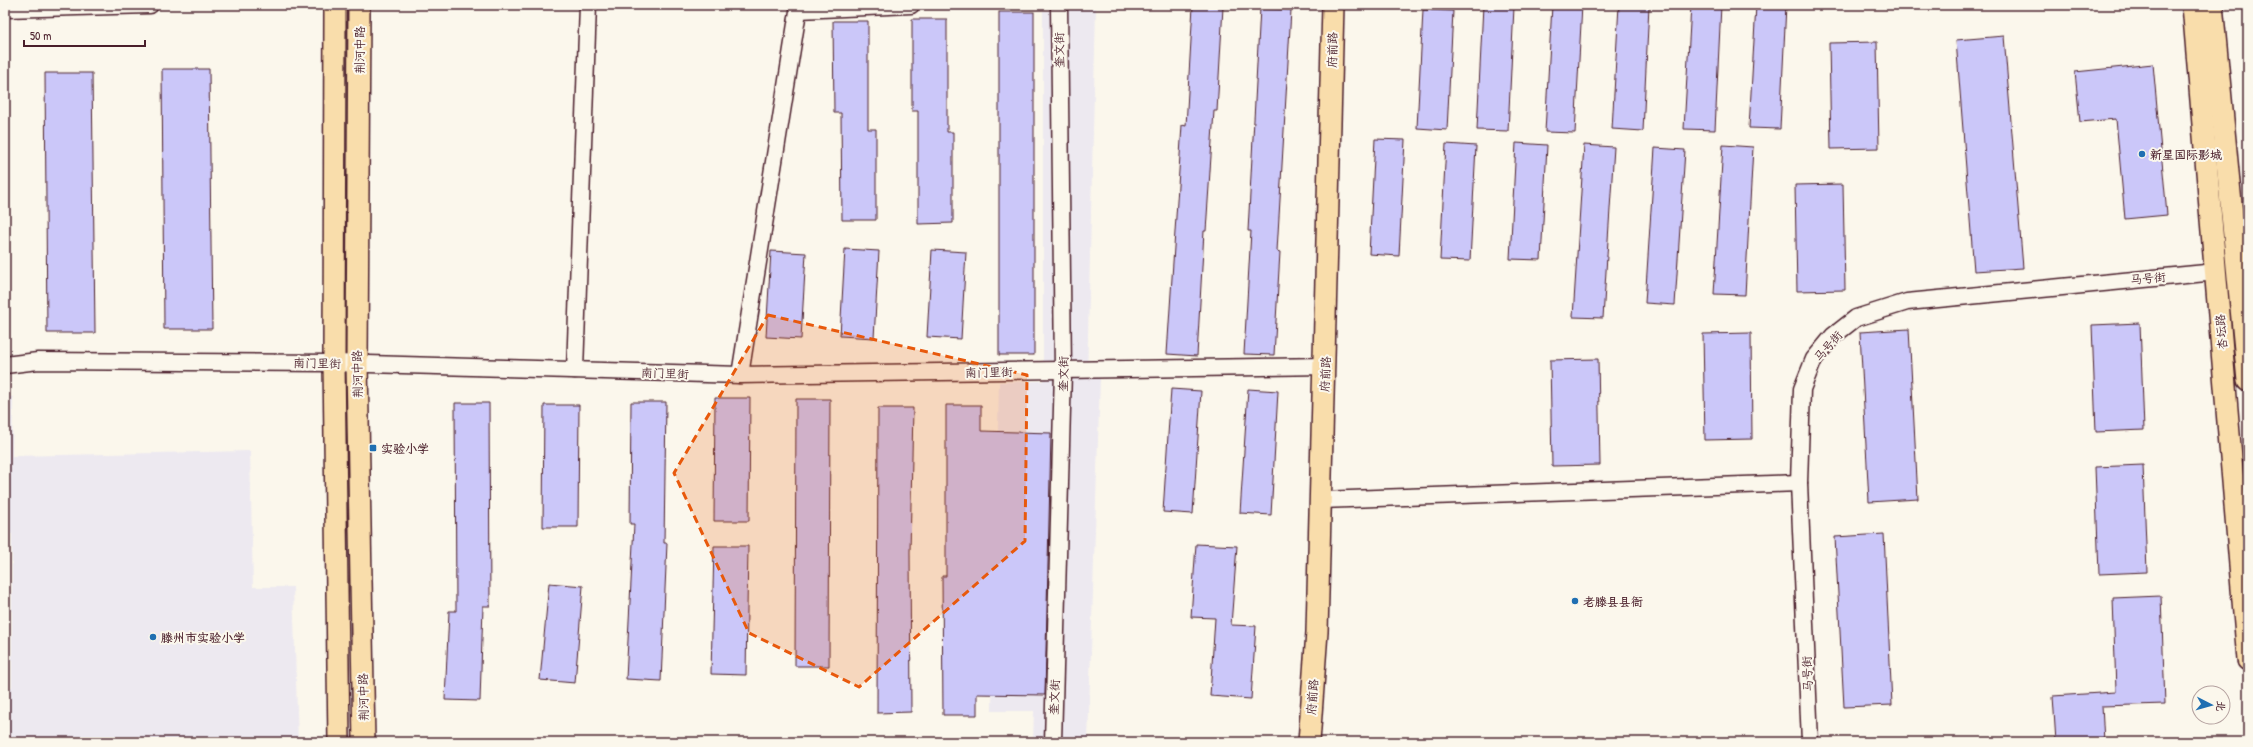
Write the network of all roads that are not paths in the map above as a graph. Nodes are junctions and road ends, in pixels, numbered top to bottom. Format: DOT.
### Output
graph roads {
  1 [pos="150,5"];
  2 [pos="335,5"];
  3 [pos="359,5"];
  4 [pos="588,5"];
  5 [pos="911,5"];
  6 [pos="1059,5"];
  7 [pos="1333,5"];
  8 [pos="2193,5"];
  9 [pos="2212,5"];
  10 [pos="799,7"];
  11 [pos="5,9"];
  12 [pos="2216,272"];
  13 [pos="2244,288"];
  14 [pos="334,363"];
  15 [pos="357,364"];
  16 [pos="5,365"];
  17 [pos="1325,366"];
  18 [pos="575,370"];
  19 [pos="1063,371"];
  20 [pos="740,375"];
  21 [pos="2248,381"];
  22 [pos="1798,483"];
  23 [pos="1321,500"];
  24 [pos="2248,660"];
  25 [pos="339,742"];
  26 [pos="364,742"];
  27 [pos="1053,742"];
  28 [pos="1308,742"];
  29 [pos="1810,742"];
  1 -- 11 [label="street"];
  2 -- 14 [label="main road, 荆河中路"];
  3 -- 15 [label="main road, 荆河中路"];
  4 -- 18 [label="street"];
  5 -- 10 [label="street"];
  6 -- 19 [label="street, 奎文街"];
  7 -- 17 [label="main road, 府前路"];
  8 -- 12 [label="main road, 杏坛路"];
  9 -- 13 [label="main road, 杏坛路"];
  10 -- 20 [label="street"];
  12 -- 22 [label="street, 马号街"];
  12 -- 24 [label="main road, 杏坛路"];
  13 -- 21 [label="main road, 杏坛路"];
  14 -- 15 [label="street, 南门里街"];
  14 -- 16 [label="street, 南门里街"];
  14 -- 25 [label="main road, 荆河中路"];
  15 -- 18 [label="street, 南门里街"];
  15 -- 26 [label="main road, 荆河中路"];
  17 -- 19 [label="street, 南门里街"];
  17 -- 23 [label="main road, 府前路"];
  18 -- 20 [label="street, 南门里街"];
  19 -- 20 [label="street, 南门里街"];
  19 -- 27 [label="street, 奎文街"];
  22 -- 23 [label="street"];
  22 -- 29 [label="street, 马号街"];
  23 -- 28 [label="main road, 府前路"];
}
